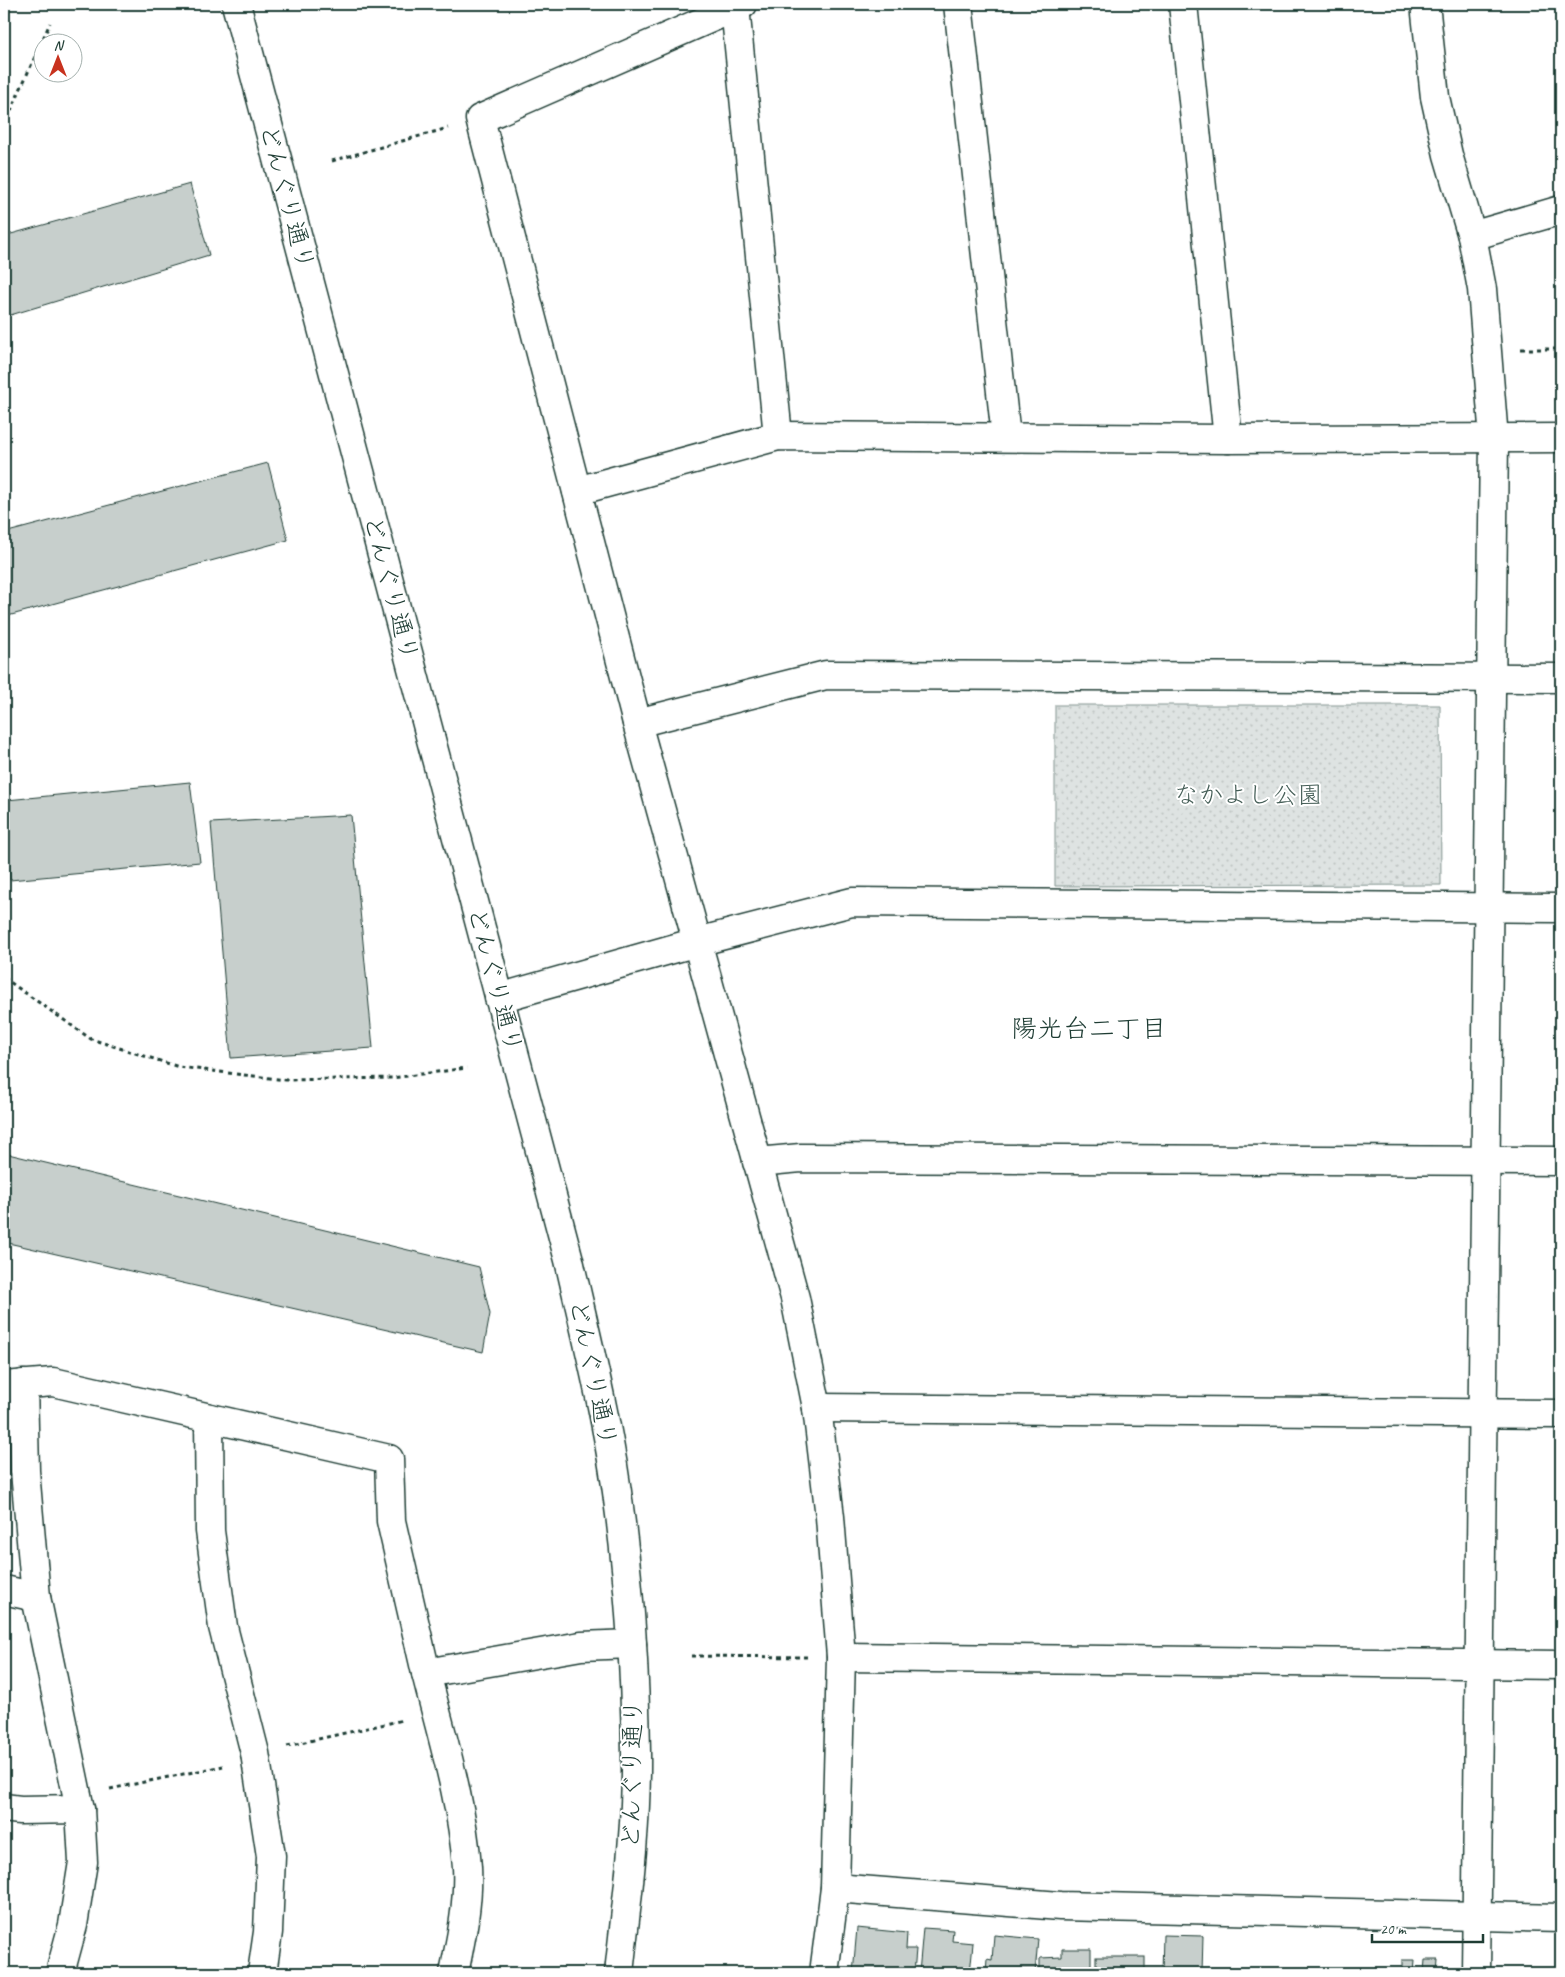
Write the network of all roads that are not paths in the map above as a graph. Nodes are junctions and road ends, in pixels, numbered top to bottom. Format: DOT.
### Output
graph roads {
  1 [pos="236,4"];
  2 [pos="958,4"];
  3 [pos="1183,4"];
  4 [pos="1425,4"];
  5 [pos="739,5"];
  6 [pos="1561,210"];
  7 [pos="1472,236"];
  8 [pos="778,436"];
  9 [pos="1006,438"];
  10 [pos="1561,438"];
  11 [pos="1228,439"];
  12 [pos="1494,439"];
  13 [pos="577,490"];
  14 [pos="1491,677"];
  15 [pos="1561,678"];
  16 [pos="637,723"];
  17 [pos="1490,907"];
  18 [pos="1561,908"];
  19 [pos="697,942"];
  20 [pos="500,998"];
  21 [pos="1486,1160"];
  22 [pos="1561,1161"];
  23 [pos="757,1162"];
  24 [pos="14,1386"];
  25 [pos="816,1408"];
  26 [pos="1484,1414"];
  27 [pos="1561,1414"];
  28 [pos="208,1418"];
  29 [pos="4,1590"];
  30 [pos="36,1598"];
  31 [pos="632,1644"];
  32 [pos="841,1657"];
  33 [pos="1480,1665"];
  34 [pos="1561,1665"];
  35 [pos="426,1673"];
  36 [pos="79,1802"];
  37 [pos="4,1808"];
  38 [pos="835,1888"];
  39 [pos="1477,1917"];
  40 [pos="1561,1918"];
  41 [pos="60,1973"];
  42 [pos="262,1973"];
  43 [pos="454,1973"];
  44 [pos="619,1973"];
  45 [pos="824,1973"];
  46 [pos="1476,1973"];
  1 -- 20 [label="street, どんぐり通り"];
  2 -- 9 [label="street"];
  3 -- 11 [label="street"];
  4 -- 7 [label="street"];
  5 -- 8 [label="street"];
  5 -- 13 [label="street"];
  6 -- 7 [label="street"];
  7 -- 12 [label="street"];
  8 -- 9 [label="street"];
  8 -- 13 [label="street"];
  9 -- 11 [label="street"];
  10 -- 12 [label="street"];
  11 -- 12 [label="street"];
  12 -- 14 [label="street"];
  13 -- 16 [label="street"];
  14 -- 15 [label="street"];
  14 -- 16 [label="street"];
  14 -- 17 [label="street"];
  16 -- 19 [label="street"];
  17 -- 18 [label="street"];
  17 -- 19 [label="street"];
  17 -- 21 [label="street"];
  19 -- 20 [label="street"];
  19 -- 23 [label="street"];
  20 -- 31 [label="street, どんぐり通り"];
  21 -- 22 [label="street"];
  21 -- 23 [label="street"];
  21 -- 26 [label="street"];
  23 -- 25 [label="street"];
  24 -- 28 [label="street"];
  24 -- 30 [label="street"];
  25 -- 26 [label="street"];
  25 -- 32 [label="street"];
  26 -- 27 [label="street"];
  26 -- 33 [label="street"];
  28 -- 35 [label="street"];
  28 -- 42 [label="street"];
  29 -- 30 [label="street"];
  30 -- 36 [label="street"];
  31 -- 35 [label="street"];
  31 -- 44 [label="street, どんぐり通り"];
  32 -- 33 [label="street"];
  32 -- 38 [label="street"];
  33 -- 34 [label="street"];
  33 -- 39 [label="street"];
  35 -- 43 [label="street"];
  36 -- 37 [label="street"];
  36 -- 41 [label="street"];
  38 -- 39 [label="street"];
  38 -- 45 [label="street"];
  39 -- 40 [label="street"];
  39 -- 46 [label="street"];
}
